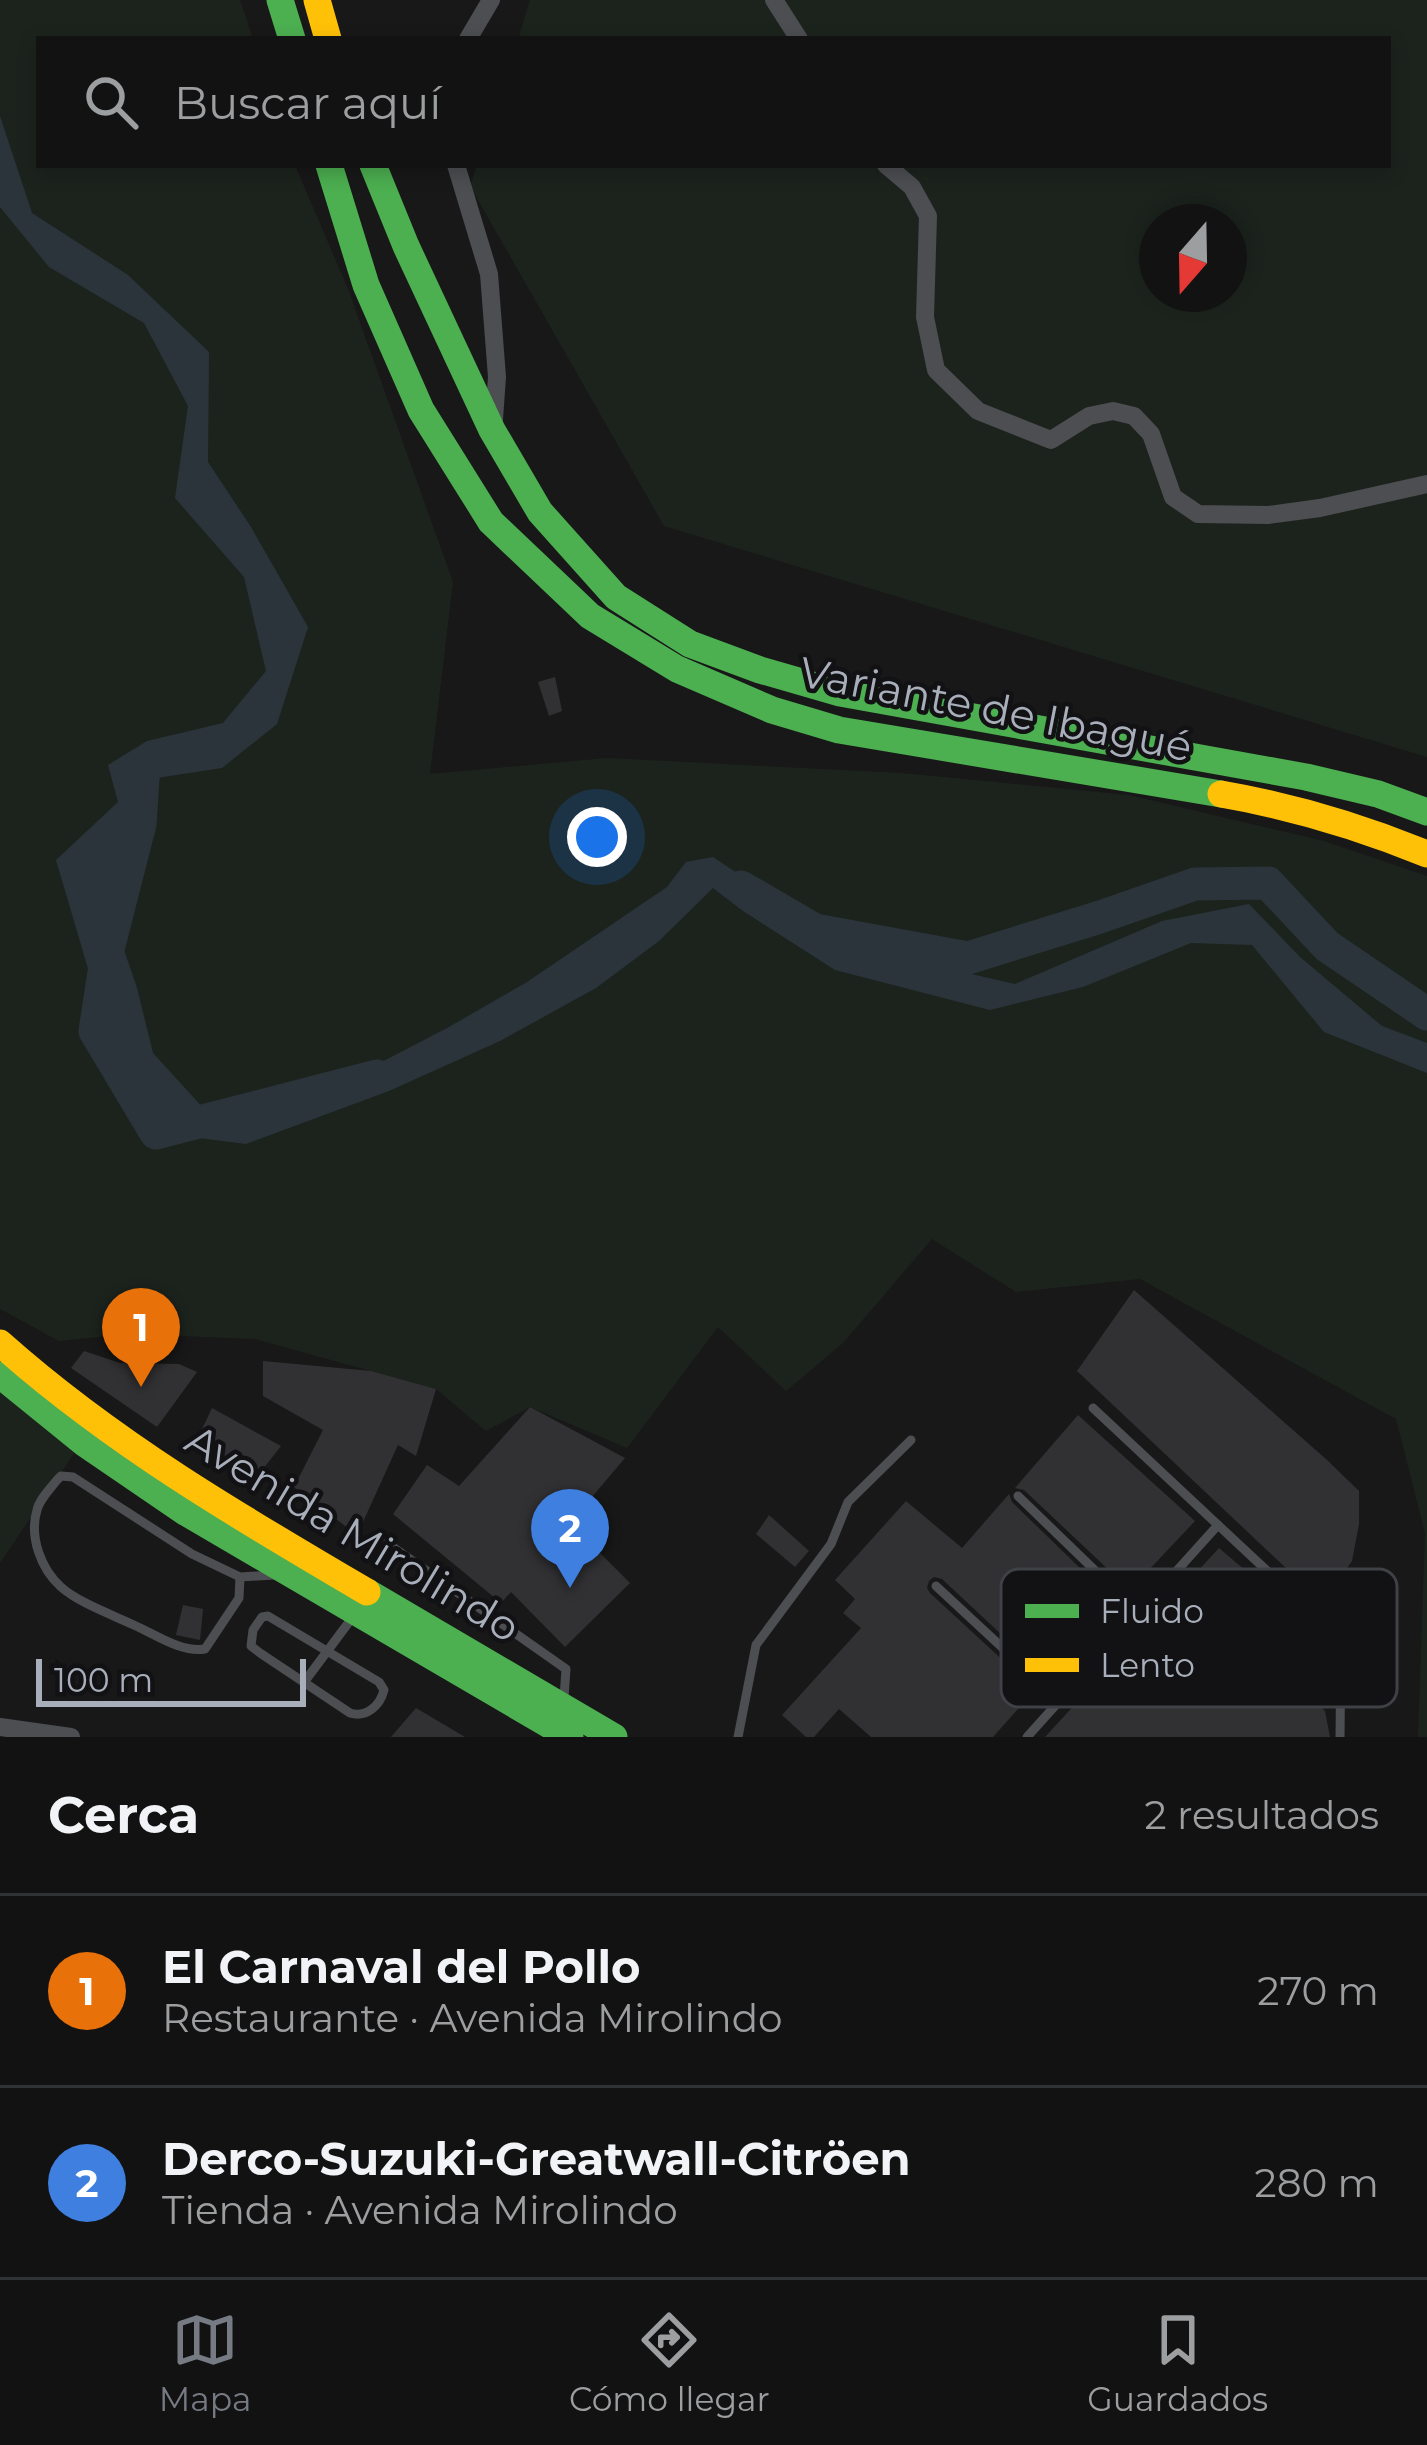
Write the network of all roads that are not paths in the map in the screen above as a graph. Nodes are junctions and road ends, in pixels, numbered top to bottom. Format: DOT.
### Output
graph roads {
  1 [pos="280,0"];
  2 [pos="317,0"];
  3 [pos="491,0"];
  4 [pos="774,0"];
  5 [pos="291,36"];
  6 [pos="327,36"];
  7 [pos="470,36"];
  8 [pos="797,36"];
  9 [pos="330,168"];
  10 [pos="374,168"];
  11 [pos="457,168"];
  12 [pos="890,168"];
  13 [pos="492,430"];
  14 [pos="1427,484"];
  15 [pos="1427,812"];
  16 [pos="1427,854"];
  17 [pos="0,1343"];
  18 [pos="0,1376"];
  19 [pos="1093,1408"];
  20 [pos="911,1440"];
  21 [pos="1018,1496"];
  22 [pos="1218,1525"];
  23 [pos="387,1543"];
  24 [pos="1093,1569"];
  25 [pos="1178,1569"];
  26 [pos="1265,1569"];
  27 [pos="285,1573"];
  28 [pos="240,1576"];
  29 [pos="936,1586"];
  30 [pos="356,1614"];
  31 [pos="1001,1646"];
  32 [pos="328,1651"];
  33 [pos="305,1681"];
  34 [pos="1054,1707"];
  35 [pos="1340,1707"];
  36 [pos="566,1723"];
  37 [pos="0,1727"];
  38 [pos="71,1737"];
  39 [pos="614,1737"];
  40 [pos="738,1737"];
  41 [pos="1027,1737"];
  42 [pos="1340,1737"];
  1 -- 5 [label="main road"];
  2 -- 6 [label="main road"];
  3 -- 7 [label="street"];
  4 -- 8 [label="street"];
  9 -- 16 [label="main road, Variante de Ibagué"];
  10 -- 13 [label="main road, Variante de Ibagué"];
  11 -- 13 [label="street"];
  12 -- 14 [label="street"];
  13 -- 15 [label="main road, Variante de Ibagué"];
  17 -- 36 [label="main road, Avenida Mirolindo"];
  18 -- 27 [label="main road, Avenida Mirolindo"];
  19 -- 22 [label="lane"];
  20 -- 40 [label="lane"];
  21 -- 24 [label="lane"];
  22 -- 25 [label="lane"];
  22 -- 26 [label="lane"];
  23 -- 36 [label="lane"];
  27 -- 28 [label="lane"];
  27 -- 30 [label="main road, Avenida Mirolindo"];
  28 -- 28 [label="lane"];
  29 -- 31 [label="lane"];
  30 -- 32 [label="lane"];
  30 -- 36 [label="main road, Avenida Mirolindo"];
  32 -- 33 [label="lane"];
  32 -- 33 [label="lane"];
  32 -- 33 [label="lane"];
  34 -- 41 [label="lane"];
  35 -- 42 [label="lane"];
  36 -- 39 [label="main road, Avenida Mirolindo"];
  37 -- 38 [label="street"];
}
